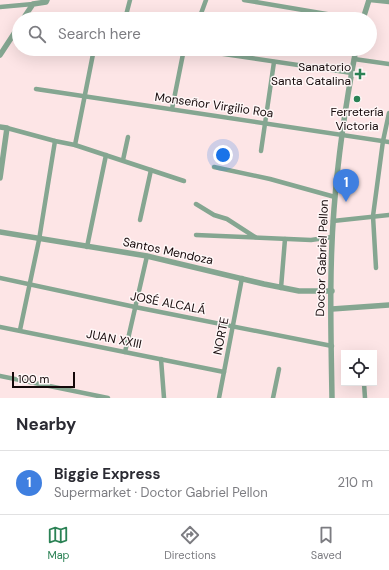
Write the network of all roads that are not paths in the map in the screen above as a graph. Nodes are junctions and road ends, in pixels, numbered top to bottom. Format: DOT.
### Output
graph roads {
  1 [pos="47,0"];
  2 [pos="130,0"];
  3 [pos="206,0"];
  4 [pos="244,0"];
  5 [pos="276,0"];
  6 [pos="369,0"];
  7 [pos="389,2"];
  8 [pos="33,4"];
  9 [pos="275,6"];
  10 [pos="0,7"];
  11 [pos="28,12"];
  12 [pos="127,12"];
  13 [pos="202,12"];
  14 [pos="312,12"];
  15 [pos="366,12"];
  16 [pos="12,37"];
  17 [pos="0,55"];
  18 [pos="93,56"];
  19 [pos="183,56"];
  20 [pos="235,56"];
  21 [pos="355,56"];
  22 [pos="354,59"];
  23 [pos="274,62"];
  24 [pos="389,64"];
  25 [pos="352,73"];
  26 [pos="36,90"];
  27 [pos="85,96"];
  28 [pos="172,109"];
  29 [pos="389,113"];
  30 [pos="265,122"];
  31 [pos="0,126"];
  32 [pos="7,128"];
  33 [pos="342,135"];
  34 [pos="128,137"];
  35 [pos="55,141"];
  36 [pos="383,141"];
  37 [pos="389,142"];
  38 [pos="76,145"];
  39 [pos="261,151"];
  40 [pos="106,155"];
  41 [pos="122,160"];
  42 [pos="214,167"];
  43 [pos="151,170"];
  44 [pos="0,174"];
  45 [pos="184,181"];
  46 [pos="335,197"];
  47 [pos="196,204"];
  48 [pos="389,215"];
  49 [pos="373,216"];
  50 [pos="140,220"];
  51 [pos="333,221"];
  52 [pos="0,232"];
  53 [pos="196,235"];
  54 [pos="332,237"];
  55 [pos="256,238"];
  56 [pos="285,239"];
  57 [pos="39,240"];
  58 [pos="88,247"];
  59 [pos="147,256"];
  60 [pos="376,268"];
  61 [pos="0,278"];
  62 [pos="242,278"];
  63 [pos="30,284"];
  64 [pos="281,288"];
  65 [pos="332,292"];
  66 [pos="389,305"];
  67 [pos="135,307"];
  68 [pos="332,309"];
  69 [pos="234,326"];
  70 [pos="0,327"];
  71 [pos="20,330"];
  72 [pos="332,346"];
  73 [pos="125,352"];
  74 [pos="161,358"];
  75 [pos="279,369"];
  76 [pos="224,372"];
  77 [pos="0,376"];
  78 [pos="364,386"];
  79 [pos="78,392"];
  80 [pos="78,398"];
  81 [pos="108,398"];
  82 [pos="164,398"];
  83 [pos="219,398"];
  84 [pos="273,398"];
  85 [pos="332,398"];
  86 [pos="364,398"];
  1 -- 8 [label="street"];
  2 -- 12 [label="street"];
  3 -- 13 [label="street"];
  4 -- 9 [label="street"];
  5 -- 9 [label="street"];
  6 -- 7 [label="street"];
  6 -- 15 [label="street"];
  8 -- 10 [label="street"];
  8 -- 11 [label="street"];
  9 -- 14 [label="street"];
  16 -- 17 [label="street"];
  18 -- 27 [label="street"];
  19 -- 28 [label="street"];
  20 -- 23 [label="street"];
  21 -- 22 [label="street, Doctor Gabriel Pellon"];
  22 -- 24 [label="street"];
  22 -- 25 [label="street, Doctor Gabriel Pellon"];
  23 -- 25 [label="street"];
  23 -- 30 [label="street"];
  25 -- 33 [label="street, Doctor Gabriel Pellon"];
  26 -- 27 [label="street, Monseñor Virgilio Roa"];
  27 -- 28 [label="street, Monseñor Virgilio Roa"];
  27 -- 38 [label="street"];
  28 -- 30 [label="street, Monseñor Virgilio Roa"];
  29 -- 36 [label="street"];
  30 -- 33 [label="street, Monseñor Virgilio Roa"];
  30 -- 39 [label="street"];
  31 -- 32 [label="street"];
  32 -- 35 [label="street"];
  32 -- 44 [label="street"];
  33 -- 36 [label="street, Monseñor Virgilio Roa"];
  33 -- 46 [label="street, Doctor Gabriel Pellon"];
  34 -- 41 [label="street"];
  35 -- 38 [label="street"];
  35 -- 57 [label="street"];
  36 -- 37 [label="street, Monseñor Virgilio Roa"];
  36 -- 49 [label="street"];
  38 -- 40 [label="street"];
  40 -- 41 [label="street"];
  40 -- 58 [label="street"];
  41 -- 43 [label="street"];
  42 -- 46 [label="street"];
  43 -- 45 [label="street"];
  43 -- 50 [label="street"];
  46 -- 51 [label="street, Doctor Gabriel Pellon"];
  47 -- 55 [label="street"];
  48 -- 49 [label="street"];
  49 -- 51 [label="street"];
  49 -- 60 [label="street"];
  51 -- 54 [label="street, Doctor Gabriel Pellon"];
  52 -- 57 [label="street, Santos Mendoza"];
  53 -- 55 [label="street"];
  54 -- 56 [label="street"];
  54 -- 65 [label="street, Doctor Gabriel Pellon"];
  55 -- 56 [label="street"];
  56 -- 64 [label="street"];
  57 -- 58 [label="street, Santos Mendoza"];
  57 -- 63 [label="street"];
  58 -- 59 [label="street, Santos Mendoza"];
  59 -- 62 [label="street, Santos Mendoza"];
  59 -- 67 [label="street"];
  61 -- 63 [label="street, JOSÉ ALCALÁ"];
  62 -- 64 [label="street, Santos Mendoza"];
  62 -- 69 [label="street, NORTE"];
  63 -- 67 [label="street, JOSÉ ALCALÁ"];
  63 -- 71 [label="street"];
  64 -- 65 [label="street, Santos Mendoza"];
  65 -- 68 [label="street, Doctor Gabriel Pellon"];
  66 -- 68 [label="street"];
  67 -- 69 [label="street, JOSÉ ALCALÁ"];
  67 -- 73 [label="street"];
  68 -- 72 [label="street, Doctor Gabriel Pellon"];
  69 -- 72 [label="street, JOSÉ ALCALÁ"];
  69 -- 76 [label="street, NORTE"];
  70 -- 71 [label="street, JUAN XXIII"];
  71 -- 73 [label="street, JUAN XXIII"];
  72 -- 85 [label="street, Doctor Gabriel Pellon"];
  73 -- 74 [label="street, JUAN XXIII"];
  74 -- 76 [label="street, JUAN XXIII"];
  74 -- 82 [label="street"];
  75 -- 84 [label="street"];
  76 -- 83 [label="street, NORTE"];
  77 -- 79 [label="street"];
  78 -- 86 [label="street"];
  79 -- 80 [label="street"];
  79 -- 81 [label="street"];
}
